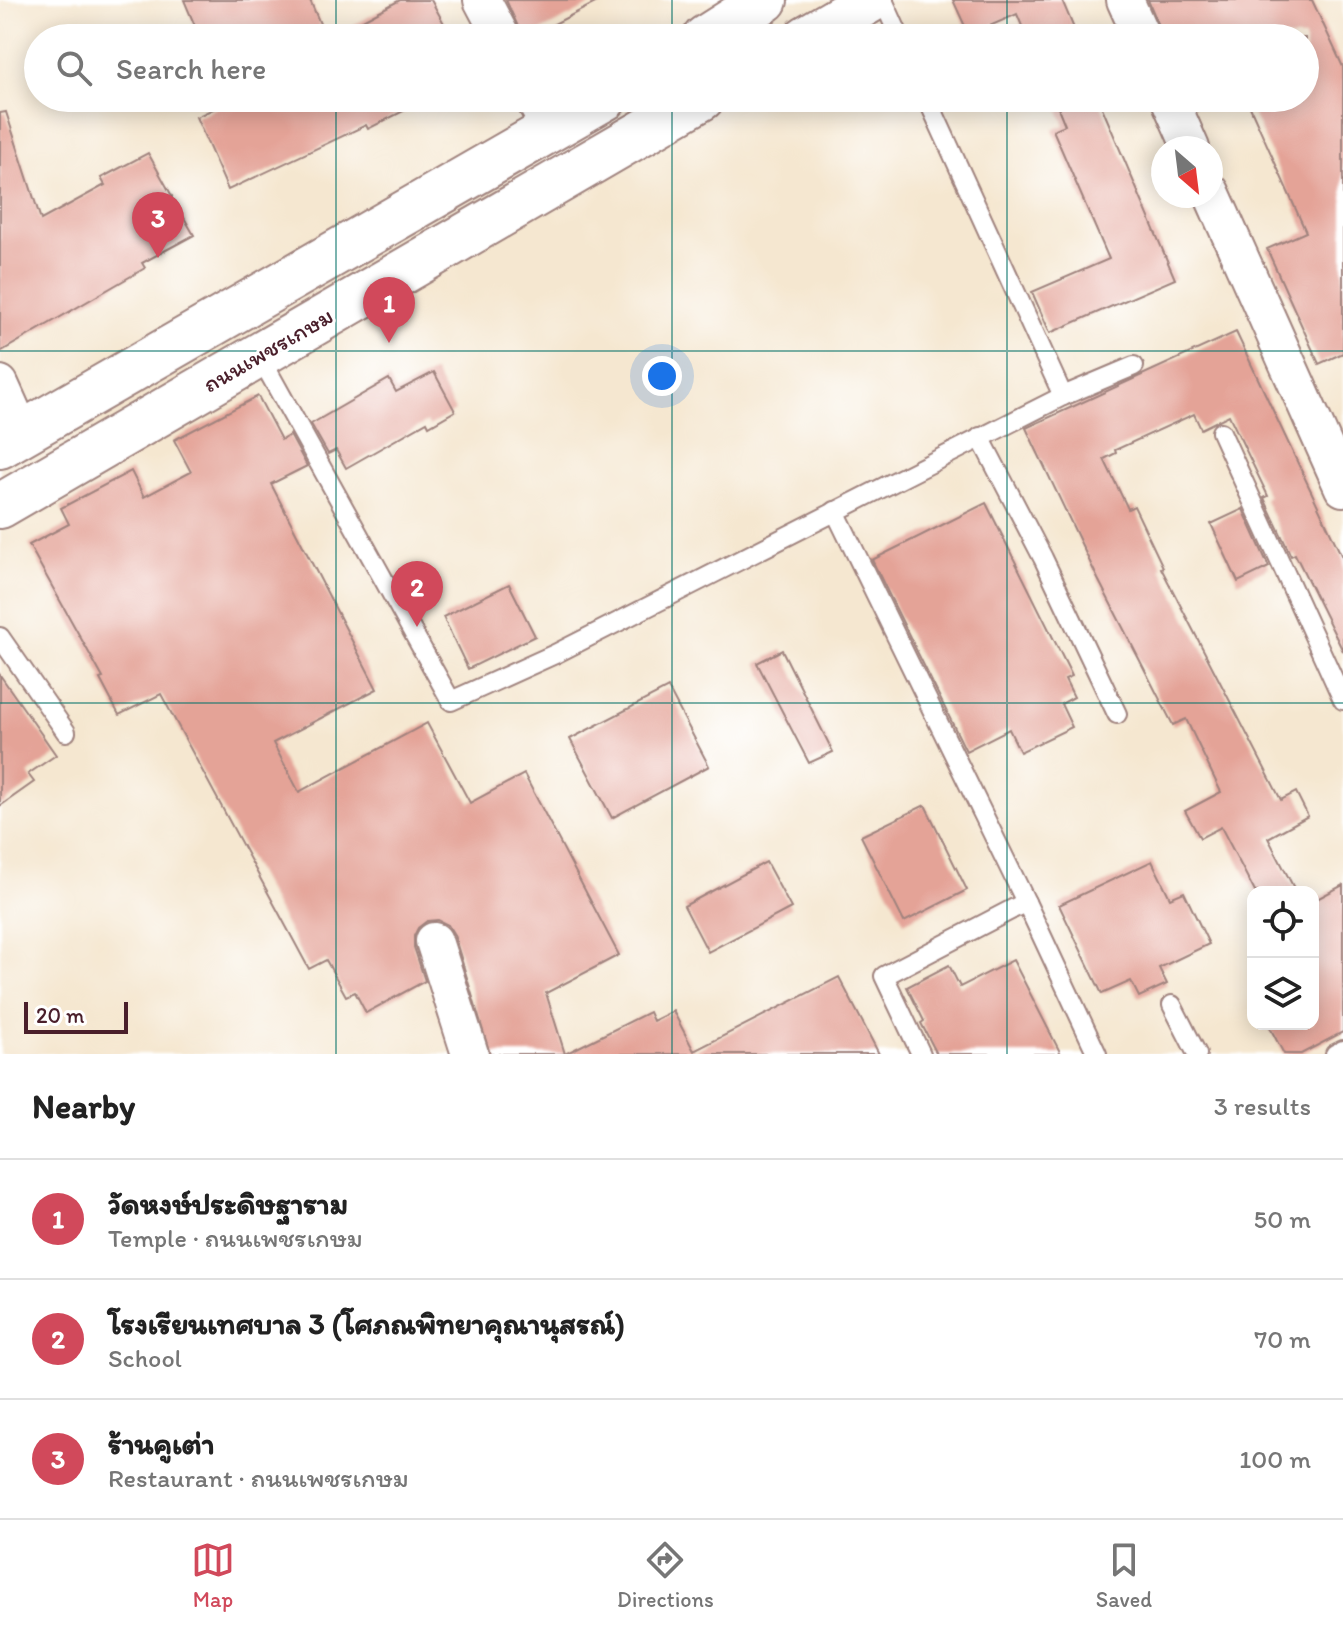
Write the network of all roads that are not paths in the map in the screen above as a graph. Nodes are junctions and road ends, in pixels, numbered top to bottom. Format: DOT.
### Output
graph roads {
  1 [pos="482,0"];
  2 [pos="871,0"];
  3 [pos="883,0"];
  4 [pos="1125,0"];
  5 [pos="756,2"];
  6 [pos="495,24"];
  7 [pos="725,24"];
  8 [pos="830,24"];
  9 [pos="894,24"];
  10 [pos="1136,24"];
  11 [pos="667,112"];
  12 [pos="933,112"];
  13 [pos="1175,112"];
  14 [pos="542,113"];
  15 [pos="1186,136"];
  16 [pos="1218,208"];
  17 [pos="259,355"];
  18 [pos="1134,366"];
  19 [pos="0,384"];
  20 [pos="1063,396"];
  21 [pos="1221,432"];
  22 [pos="980,437"];
  23 [pos="11,440"];
  24 [pos="1343,488"];
  25 [pos="0,506"];
  26 [pos="835,511"];
  27 [pos="0,637"];
  28 [pos="1343,700"];
  29 [pos="1117,714"];
  30 [pos="66,732"];
  31 [pos="1026,902"];
  32 [pos="434,941"];
  33 [pos="1172,1005"];
  34 [pos="1343,1050"];
  35 [pos="470,1054"];
  36 [pos="921,1054"];
  37 [pos="1097,1054"];
  38 [pos="1197,1054"];
  39 [pos="1335,1054"];
  1 -- 6 [label="street"];
  2 -- 8 [label="main road"];
  3 -- 9 [label="lane"];
  4 -- 10 [label="street"];
  5 -- 7 [label="main road"];
  11 -- 17 [label="main road, ถนนเพชรเกษม"];
  12 -- 20 [label="lane"];
  13 -- 15 [label="street"];
  14 -- 23 [label="main road"];
  16 -- 24 [label="street"];
  17 -- 25 [label="main road, ถนนเพชรเกษม"];
  17 -- 26 [label="lane"];
  18 -- 20 [label="lane"];
  19 -- 23 [label="street"];
  20 -- 22 [label="lane"];
  21 -- 28 [label="lane"];
  22 -- 26 [label="lane"];
  22 -- 29 [label="lane"];
  26 -- 31 [label="lane"];
  27 -- 30 [label="lane"];
  31 -- 36 [label="lane"];
  31 -- 37 [label="lane"];
  32 -- 35 [label="street"];
  33 -- 38 [label="lane"];
  34 -- 39 [label="lane"];
}
